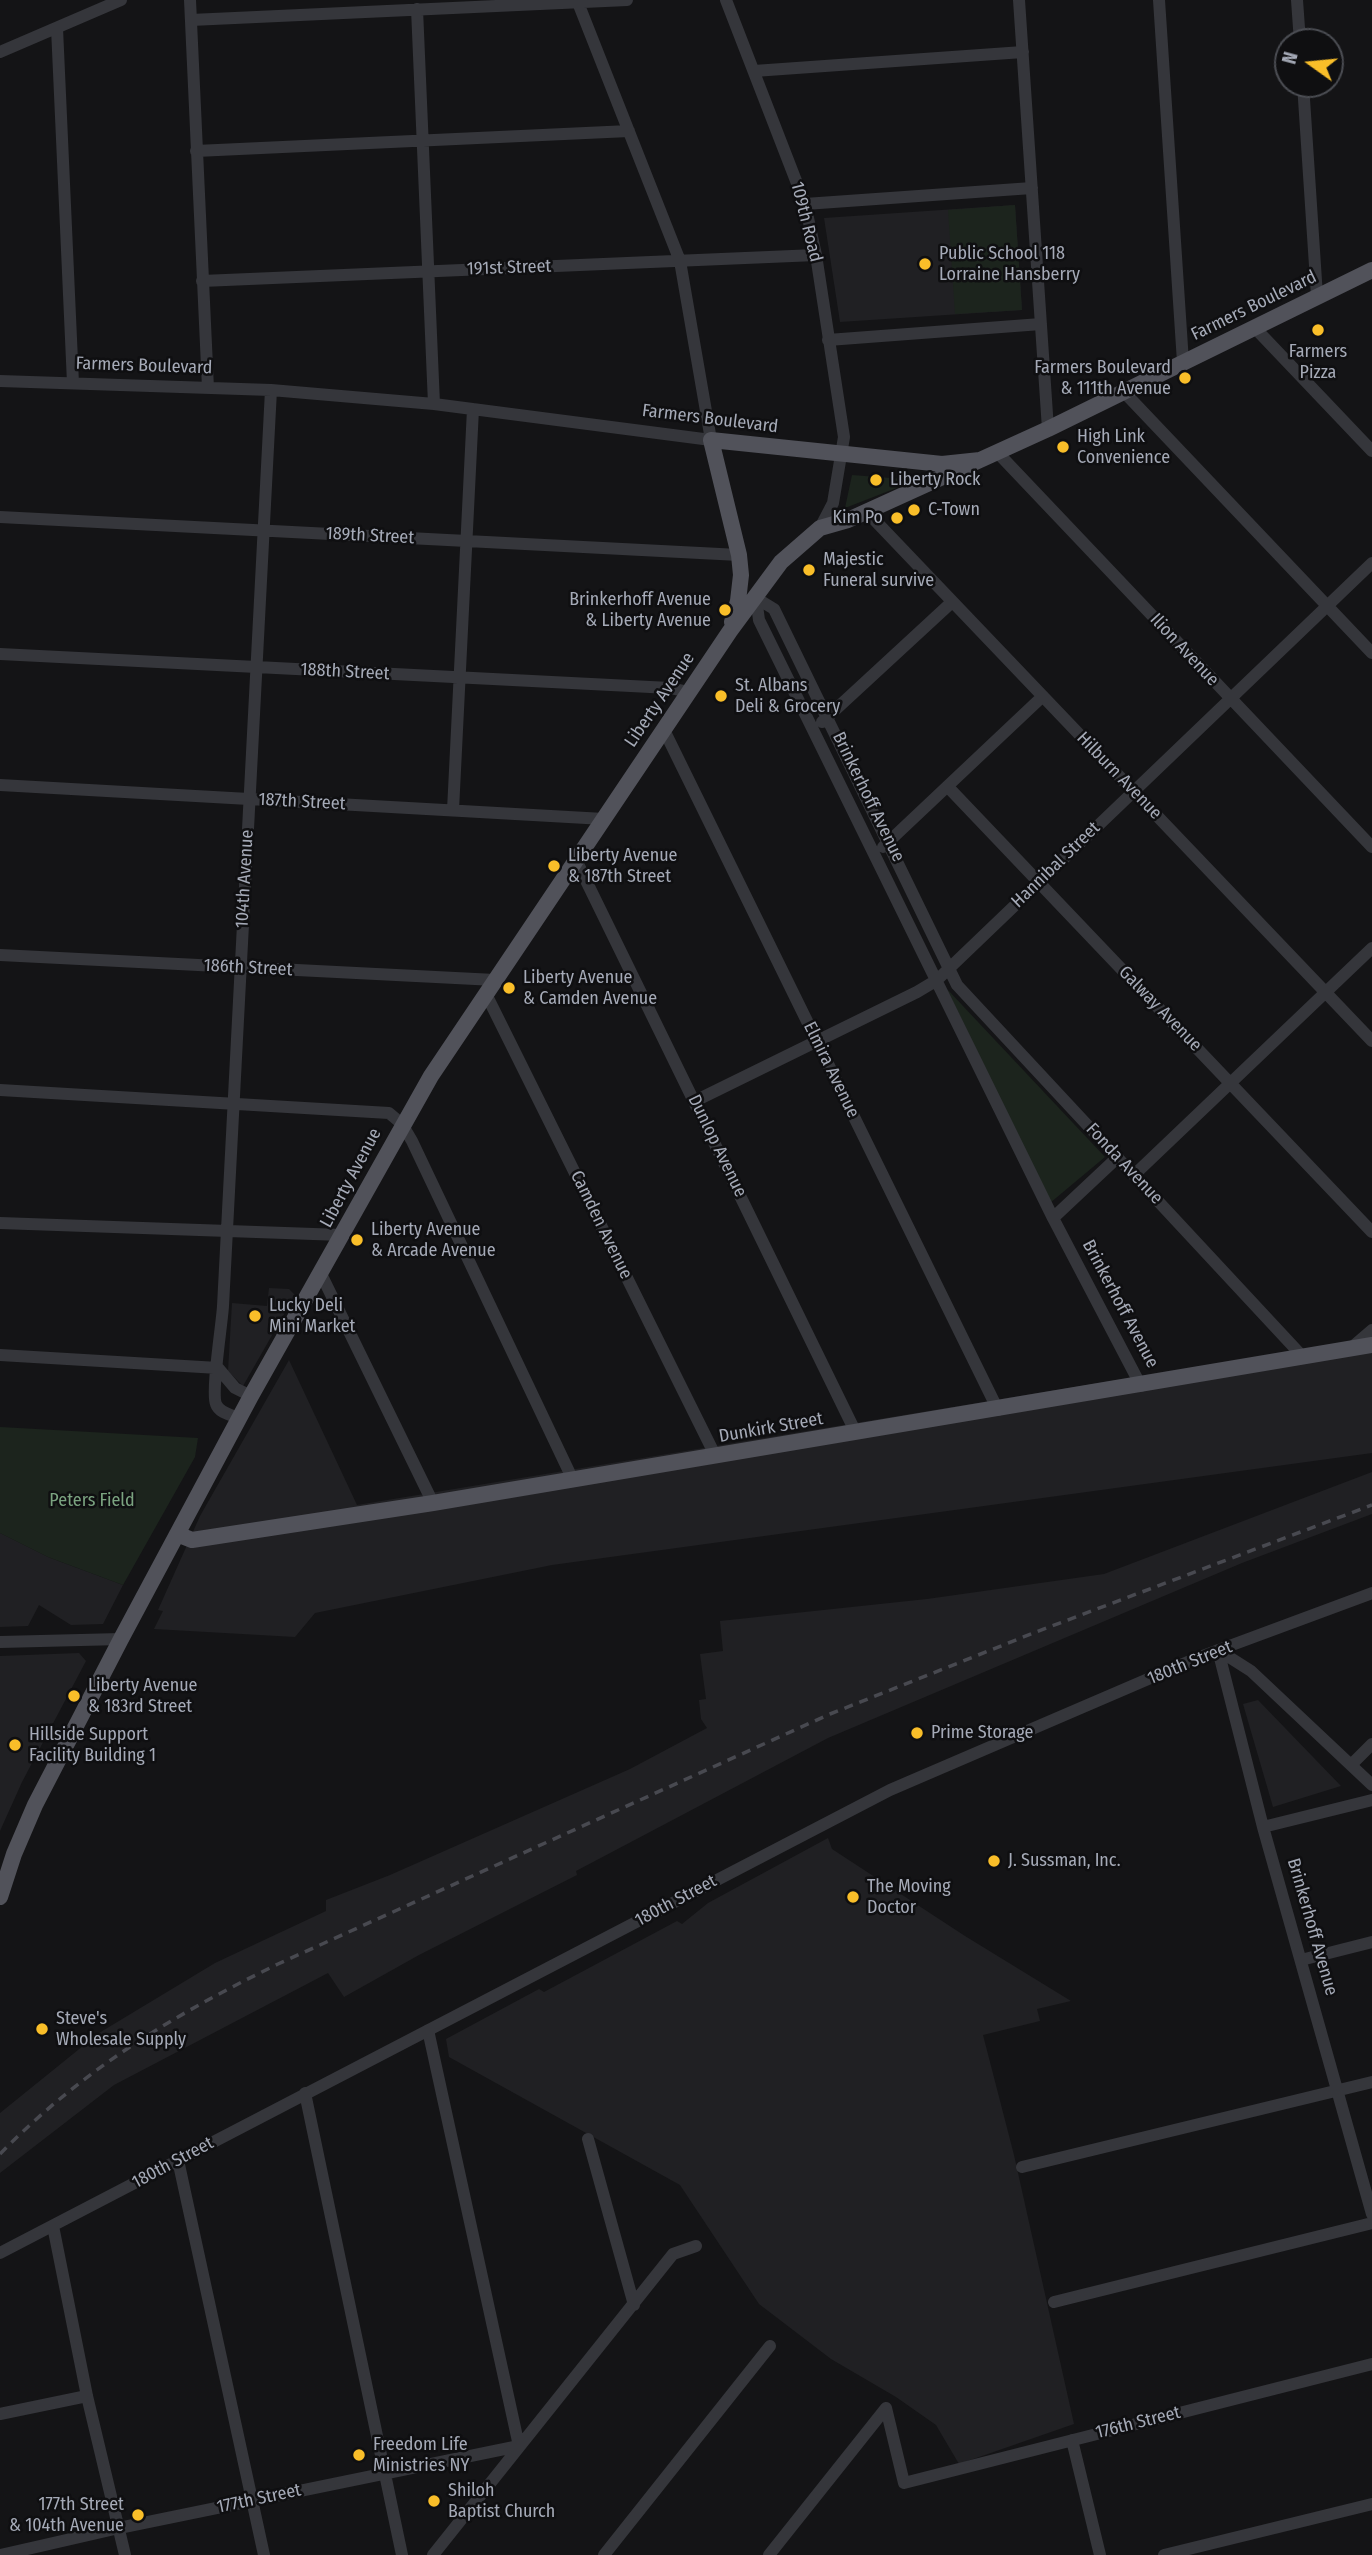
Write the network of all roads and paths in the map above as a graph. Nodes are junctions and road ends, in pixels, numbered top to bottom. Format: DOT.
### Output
graph roads {
  1 [pos="121,0"];
  2 [pos="190,0"];
  3 [pos="627,0"];
  4 [pos="726,0"];
  5 [pos="1019,0"];
  6 [pos="1158,0"];
  7 [pos="1297,0"];
  8 [pos="578,1"];
  9 [pos="417,9"];
  10 [pos="191,20"];
  11 [pos="57,28"];
  12 [pos="1299,28"];
  13 [pos="0,52"];
  14 [pos="1023,52"];
  15 [pos="754,71"];
  16 [pos="1304,98"];
  17 [pos="629,131"];
  18 [pos="422,141"];
  19 [pos="196,150"];
  20 [pos="1032,188"];
  21 [pos="805,204"];
  22 [pos="816,255"];
  23 [pos="680,261"];
  24 [pos="1372,270"];
  25 [pos="429,272"];
  26 [pos="202,281"];
  27 [pos="1317,296"];
  28 [pos="1041,324"];
  29 [pos="1255,327"];
  30 [pos="828,340"];
  31 [pos="1183,362"];
  32 [pos="0,381"];
  33 [pos="73,383"];
  34 [pos="208,388"];
  35 [pos="271,390"];
  36 [pos="1124,392"];
  37 [pos="434,404"];
  38 [pos="473,409"];
  39 [pos="1048,429"];
  40 [pos="711,439"];
  41 [pos="997,452"];
  42 [pos="1372,452"];
  43 [pos="843,454"];
  44 [pos="980,460"];
  45 [pos="866,511"];
  46 [pos="0,517"];
  47 [pos="820,528"];
  48 [pos="263,530"];
  49 [pos="466,541"];
  50 [pos="739,555"];
  51 [pos="1372,563"];
  52 [pos="756,598"];
  53 [pos="952,602"];
  54 [pos="1327,606"];
  55 [pos="730,631"];
  56 [pos="1372,653"];
  57 [pos="0,654"];
  58 [pos="256,668"];
  59 [pos="459,678"];
  60 [pos="689,692"];
  61 [pos="1043,696"];
  62 [pos="1230,698"];
  63 [pos="827,718"];
  64 [pos="813,728"];
  65 [pos="664,730"];
  66 [pos="0,785"];
  67 [pos="948,787"];
  68 [pos="1133,791"];
  69 [pos="249,799"];
  70 [pos="453,810"];
  71 [pos="604,819"];
  72 [pos="888,844"];
  73 [pos="1372,847"];
  74 [pos="874,853"];
  75 [pos="576,860"];
  76 [pos="1038,881"];
  77 [pos="1372,948"];
  78 [pos="0,955"];
  79 [pos="240,968"];
  80 [pos="948,968"];
  81 [pos="937,979"];
  82 [pos="491,987"];
  83 [pos="1326,992"];
  84 [pos="817,1041"];
  85 [pos="1372,1041"];
  86 [pos="1230,1083"];
  87 [pos="0,1090"];
  88 [pos="695,1101"];
  89 [pos="233,1103"];
  90 [pos="402,1124"];
  91 [pos="1118,1157"];
  92 [pos="1134,1175"];
  93 [pos="1052,1218"];
  94 [pos="0,1223"];
  95 [pos="1372,1232"];
  96 [pos="226,1233"];
  97 [pos="342,1235"];
  98 [pos="321,1273"];
  99 [pos="1372,1330"];
  100 [pos="1372,1345"];
  101 [pos="1351,1348"];
  102 [pos="0,1355"];
  103 [pos="1303,1357"];
  104 [pos="218,1368"];
  105 [pos="1141,1386"];
  106 [pos="251,1396"];
  107 [pos="998,1410"];
  108 [pos="239,1418"];
  109 [pos="856,1433"];
  110 [pos="716,1457"];
  111 [pos="573,1480"];
  112 [pos="433,1503"];
  113 [pos="177,1534"];
  114 [pos="1372,1593"];
  115 [pos="121,1639"];
  116 [pos="0,1642"];
  117 [pos="1218,1650"];
  118 [pos="1372,1744"];
  119 [pos="1352,1765"];
  120 [pos="1372,1785"];
  121 [pos="1372,1800"];
  122 [pos="1263,1827"];
  123 [pos="0,1897"];
  124 [pos="1372,1942"];
  125 [pos="1301,1960"];
  126 [pos="428,2030"];
  127 [pos="1372,2082"];
  128 [pos="1339,2090"];
  129 [pos="305,2094"];
  130 [pos="588,2140"];
  131 [pos="177,2160"];
  132 [pos="1022,2167"];
  133 [pos="1372,2214"];
  134 [pos="1372,2223"];
  135 [pos="53,2226"];
  136 [pos="696,2246"];
  137 [pos="0,2253"];
  138 [pos="1055,2302"];
  139 [pos="634,2305"];
  140 [pos="771,2346"];
  141 [pos="1372,2364"];
  142 [pos="87,2396"];
  143 [pos="0,2414"];
  144 [pos="1072,2440"];
  145 [pos="519,2446"];
  146 [pos="386,2473"];
  147 [pos="253,2501"];
  148 [pos="1372,2504"];
  149 [pos="119,2528"];
  150 [pos="1,2555"];
  151 [pos="125,2555"];
  152 [pos="264,2555"];
  153 [pos="402,2555"];
  154 [pos="433,2555"];
  155 [pos="604,2555"];
  156 [pos="769,2555"];
  157 [pos="1100,2555"];
  158 [pos="1164,2555"];
  1 -- 11 [label="street"];
  2 -- 10 [label="street"];
  3 -- 8 [label="street"];
  4 -- 15 [label="street, 109th Road"];
  5 -- 14 [label="street"];
  6 -- 31 [label="street"];
  7 -- 12 [label="street"];
  8 -- 9 [label="street"];
  8 -- 17 [label="street"];
  9 -- 10 [label="street"];
  9 -- 18 [label="street"];
  10 -- 19 [label="street"];
  11 -- 13 [label="street"];
  11 -- 33 [label="street"];
  14 -- 15 [label="street"];
  14 -- 20 [label="street"];
  15 -- 21 [label="street, 109th Road"];
  16 -- 27 [label="street"];
  17 -- 18 [label="street"];
  17 -- 23 [label="street"];
  18 -- 19 [label="street"];
  18 -- 25 [label="street"];
  19 -- 26 [label="street"];
  20 -- 21 [label="street"];
  20 -- 28 [label="street"];
  21 -- 22 [label="street, 109th Road"];
  22 -- 23 [label="street, 191st Street"];
  22 -- 30 [label="street, 109th Road"];
  23 -- 25 [label="street, 191st Street"];
  23 -- 40 [label="street"];
  24 -- 27 [label="main road, Farmers Boulevard"];
  25 -- 26 [label="street, 191st Street"];
  25 -- 37 [label="street"];
  26 -- 34 [label="street"];
  27 -- 29 [label="main road, Farmers Boulevard"];
  28 -- 30 [label="street"];
  28 -- 39 [label="street"];
  29 -- 31 [label="main road, Farmers Boulevard"];
  29 -- 42 [label="street"];
  30 -- 43 [label="street, 109th Road"];
  31 -- 36 [label="main road, Farmers Boulevard"];
  32 -- 33 [label="street, Farmers Boulevard"];
  33 -- 34 [label="street, Farmers Boulevard"];
  34 -- 35 [label="street, Farmers Boulevard"];
  35 -- 37 [label="street, Farmers Boulevard"];
  35 -- 48 [label="street, 104th Avenue"];
  36 -- 39 [label="main road, Farmers Boulevard"];
  36 -- 54 [label="street"];
  37 -- 38 [label="street, Farmers Boulevard"];
  38 -- 40 [label="street, Farmers Boulevard"];
  38 -- 49 [label="street"];
  39 -- 41 [label="main road, Farmers Boulevard"];
  40 -- 43 [label="main road, Farmers Boulevard"];
  40 -- 50 [label="main road"];
  41 -- 44 [label="main road, Farmers Boulevard"];
  41 -- 62 [label="street, Ilion Avenue"];
  43 -- 44 [label="main road, Farmers Boulevard"];
  43 -- 47 [label="street, Liberty Avenue"];
  44 -- 45 [label="main road, Liberty Avenue"];
  45 -- 47 [label="main road, Liberty Avenue"];
  45 -- 53 [label="street, Hilburn Avenue"];
  46 -- 48 [label="street, 189th Street"];
  47 -- 52 [label="main road, Liberty Avenue"];
  48 -- 49 [label="street, 189th Street"];
  48 -- 58 [label="street, 104th Avenue"];
  49 -- 50 [label="street, 189th Street"];
  49 -- 59 [label="street"];
  50 -- 55 [label="main road"];
  51 -- 54 [label="street, Hannibal Street"];
  52 -- 55 [label="main road, Liberty Avenue"];
  52 -- 63 [label="street, Brinkerhoff Avenue"];
  52 -- 64 [label="street, Brinkerhoff Avenue"];
  53 -- 61 [label="street, Hilburn Avenue"];
  53 -- 63 [label="street"];
  54 -- 56 [label="street"];
  54 -- 62 [label="street, Hannibal Street"];
  55 -- 60 [label="main road, Liberty Avenue"];
  57 -- 58 [label="street, 188th Street"];
  58 -- 59 [label="street, 188th Street"];
  58 -- 69 [label="street, 104th Avenue"];
  59 -- 60 [label="street, 188th Street"];
  59 -- 70 [label="street"];
  60 -- 65 [label="main road, Liberty Avenue"];
  61 -- 67 [label="street"];
  61 -- 68 [label="street, Hilburn Avenue"];
  62 -- 68 [label="street, Hannibal Street"];
  62 -- 73 [label="street, Ilion Avenue"];
  63 -- 64 [label="street"];
  63 -- 72 [label="street, Brinkerhoff Avenue"];
  64 -- 74 [label="street, Brinkerhoff Avenue"];
  65 -- 71 [label="main road, Liberty Avenue"];
  65 -- 84 [label="street, Elmira Avenue"];
  66 -- 69 [label="street, 187th Street"];
  67 -- 72 [label="street"];
  67 -- 76 [label="street, Galway Avenue"];
  68 -- 76 [label="street, Hannibal Street"];
  68 -- 83 [label="street, Hilburn Avenue"];
  69 -- 70 [label="street, 187th Street"];
  69 -- 79 [label="street, 104th Avenue"];
  70 -- 71 [label="street, 187th Street"];
  71 -- 75 [label="main road, Liberty Avenue"];
  72 -- 74 [label="street"];
  72 -- 80 [label="street, Brinkerhoff Avenue"];
  74 -- 81 [label="street, Brinkerhoff Avenue"];
  75 -- 82 [label="main road, Liberty Avenue"];
  75 -- 88 [label="street, Dunlop Avenue"];
  76 -- 80 [label="street, Hannibal Street"];
  76 -- 86 [label="street, Galway Avenue"];
  77 -- 83 [label="street"];
  78 -- 79 [label="street, 186th Street"];
  79 -- 82 [label="street, 186th Street"];
  79 -- 89 [label="street, 104th Avenue"];
  80 -- 81 [label="street, Hannibal Street"];
  80 -- 91 [label="street, Fonda Avenue"];
  81 -- 84 [label="street, Hannibal Street"];
  81 -- 93 [label="street, Brinkerhoff Avenue"];
  82 -- 90 [label="main road, Liberty Avenue"];
  82 -- 110 [label="street, Camden Avenue"];
  83 -- 85 [label="street, Hilburn Avenue"];
  83 -- 86 [label="street"];
  84 -- 88 [label="street, Hannibal Street"];
  84 -- 107 [label="street, Elmira Avenue"];
  86 -- 92 [label="street"];
  86 -- 95 [label="street, Galway Avenue"];
  87 -- 89 [label="street"];
  88 -- 109 [label="street, Dunlop Avenue"];
  89 -- 90 [label="street"];
  89 -- 96 [label="street, 104th Avenue"];
  90 -- 97 [label="main road, Liberty Avenue"];
  90 -- 111 [label="street"];
  91 -- 92 [label="street, Fonda Avenue"];
  91 -- 93 [label="street"];
  92 -- 103 [label="street, Fonda Avenue"];
  93 -- 105 [label="street, Brinkerhoff Avenue"];
  94 -- 96 [label="street"];
  96 -- 97 [label="street"];
  96 -- 104 [label="street, 104th Avenue"];
  97 -- 98 [label="main road, Liberty Avenue"];
  98 -- 106 [label="main road, Liberty Avenue"];
  98 -- 112 [label="street"];
  99 -- 101 [label="street"];
  100 -- 101 [label="main road, Dunkirk Street"];
  101 -- 103 [label="main road, Dunkirk Street"];
  102 -- 104 [label="street"];
  103 -- 105 [label="main road, Dunkirk Street"];
  104 -- 106 [label="street"];
  104 -- 108 [label="street, 104th Avenue"];
  105 -- 107 [label="main road, Dunkirk Street"];
  106 -- 108 [label="main road, Liberty Avenue"];
  107 -- 109 [label="main road, Dunkirk Street"];
  108 -- 113 [label="main road, Liberty Avenue"];
  109 -- 110 [label="main road, Dunkirk Street"];
  110 -- 111 [label="main road, Dunkirk Street"];
  111 -- 112 [label="main road, Dunkirk Street"];
  112 -- 113 [label="main road, Dunkirk Street"];
  113 -- 115 [label="main road, Liberty Avenue"];
  114 -- 117 [label="street, 180th Street"];
  115 -- 116 [label="street"];
  115 -- 123 [label="main road, Liberty Avenue"];
  117 -- 119 [label="street"];
  117 -- 122 [label="street, Brinkerhoff Avenue"];
  117 -- 126 [label="street, 180th Street"];
  118 -- 119 [label="street"];
  119 -- 120 [label="street"];
  121 -- 122 [label="street"];
  122 -- 125 [label="street, Brinkerhoff Avenue"];
  124 -- 125 [label="street"];
  125 -- 128 [label="street, Brinkerhoff Avenue"];
  126 -- 129 [label="street, 180th Street"];
  126 -- 145 [label="street"];
  127 -- 128 [label="street"];
  128 -- 132 [label="street"];
  128 -- 133 [label="street, Brinkerhoff Avenue"];
  129 -- 131 [label="street, 180th Street"];
  129 -- 146 [label="street"];
  130 -- 139 [label="street"];
  131 -- 135 [label="street, 180th Street"];
  131 -- 147 [label="street"];
  134 -- 138 [label="street"];
  135 -- 137 [label="street, 180th Street"];
  135 -- 142 [label="street"];
  136 -- 139 [label="street"];
  139 -- 145 [label="street"];
  140 -- 155 [label="street"];
  141 -- 144 [label="street, 176th Street"];
  142 -- 143 [label="street"];
  142 -- 149 [label="street"];
  144 -- 156 [label="street, 176th Street"];
  144 -- 157 [label="street"];
  145 -- 146 [label="street, 177th Street"];
  145 -- 154 [label="street"];
  146 -- 147 [label="street, 177th Street"];
  146 -- 153 [label="street"];
  147 -- 149 [label="street, 177th Street"];
  147 -- 152 [label="street"];
  148 -- 158 [label="street"];
  149 -- 150 [label="street, 177th Street"];
  149 -- 151 [label="street"];
}
